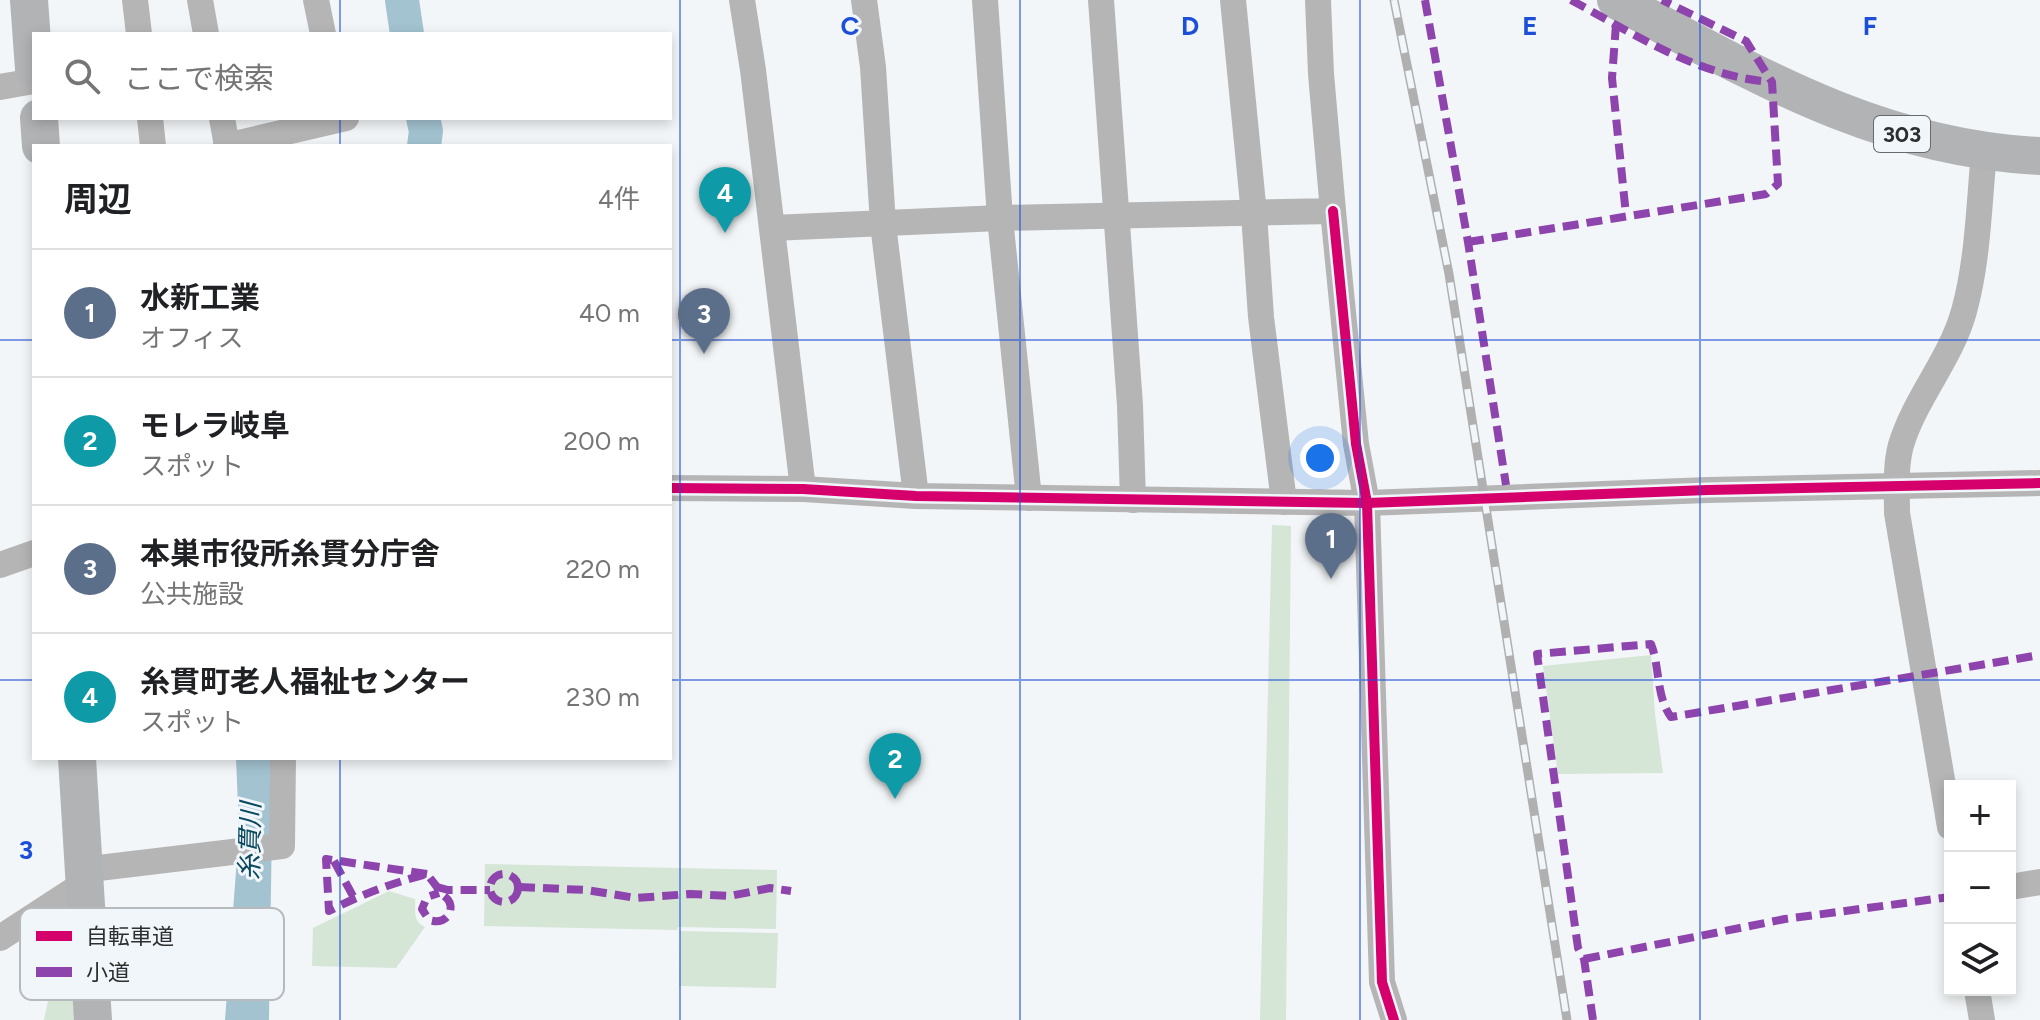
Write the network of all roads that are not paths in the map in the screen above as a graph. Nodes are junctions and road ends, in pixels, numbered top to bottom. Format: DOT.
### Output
graph roads {
  1 [pos="29,0"];
  2 [pos="135,0"];
  3 [pos="200,0"];
  4 [pos="316,0"];
  5 [pos="742,0"];
  6 [pos="864,0"];
  7 [pos="985,0"];
  8 [pos="1101,0"];
  9 [pos="1233,0"];
  10 [pos="1318,0"];
  11 [pos="1616,0"];
  12 [pos="139,32"];
  13 [pos="206,32"];
  14 [pos="323,32"];
  15 [pos="32,41"];
  16 [pos="32,81"];
  17 [pos="0,87"];
  18 [pos="39,120"];
  19 [pos="150,120"];
  20 [pos="222,120"];
  21 [pos="336,120"];
  22 [pos="41,144"];
  23 [pos="153,144"];
  24 [pos="227,144"];
  25 [pos="235,144"];
  26 [pos="1984,152"];
  27 [pos="2040,156"];
  28 [pos="1333,211"];
  29 [pos="1254,214"];
  30 [pos="1116,217"];
  31 [pos="1000,218"];
  32 [pos="883,224"];
  33 [pos="772,228"];
  34 [pos="2040,483"];
  35 [pos="1897,485"];
  36 [pos="672,488"];
  37 [pos="803,489"];
  38 [pos="916,496"];
  39 [pos="1029,498"];
  40 [pos="1133,500"];
  41 [pos="1284,502"];
  42 [pos="1367,503"];
  43 [pos="32,554"];
  44 [pos="0,565"];
  45 [pos="77,760"];
  46 [pos="283,760"];
  47 [pos="1944,791"];
  48 [pos="83,877"];
  49 [pos="2040,882"];
  50 [pos="2016,886"];
  51 [pos="41,908"];
  52 [pos="85,908"];
  53 [pos="20,923"];
  54 [pos="0,938"];
  55 [pos="1978,996"];
  56 [pos="92,1000"];
  57 [pos="93,1020"];
  58 [pos="1394,1020"];
  59 [pos="1982,1020"];
  1 -- 15 [label="highway"];
  2 -- 12 [label="street"];
  3 -- 13 [label="street"];
  4 -- 14 [label="street"];
  5 -- 33 [label="street"];
  6 -- 32 [label="street"];
  7 -- 31 [label="street"];
  8 -- 30 [label="street"];
  9 -- 29 [label="street"];
  10 -- 28 [label="street"];
  11 -- 26 [label="highway, 303"];
  16 -- 17 [label="street"];
  18 -- 22 [label="highway"];
  19 -- 23 [label="street"];
  20 -- 24 [label="street"];
  21 -- 25 [label="street"];
  26 -- 27 [label="highway, 303"];
  26 -- 35 [label="street"];
  28 -- 29 [label="street"];
  28 -- 42 [label="street"];
  29 -- 30 [label="street"];
  29 -- 41 [label="street"];
  30 -- 31 [label="street"];
  30 -- 40 [label="street"];
  31 -- 32 [label="street"];
  31 -- 39 [label="street"];
  32 -- 33 [label="street"];
  32 -- 38 [label="street"];
  33 -- 37 [label="street"];
  34 -- 35 [label="street"];
  35 -- 42 [label="street"];
  35 -- 47 [label="street"];
  36 -- 37 [label="street"];
  37 -- 38 [label="street"];
  38 -- 39 [label="street"];
  39 -- 40 [label="street"];
  40 -- 41 [label="street"];
  41 -- 42 [label="street"];
  42 -- 58 [label="street"];
  43 -- 44 [label="street"];
  45 -- 48 [label="highway"];
  46 -- 48 [label="street"];
  48 -- 51 [label="street"];
  48 -- 52 [label="highway"];
  49 -- 50 [label="street"];
  53 -- 54 [label="street"];
  55 -- 59 [label="street"];
  56 -- 57 [label="highway"];
}
